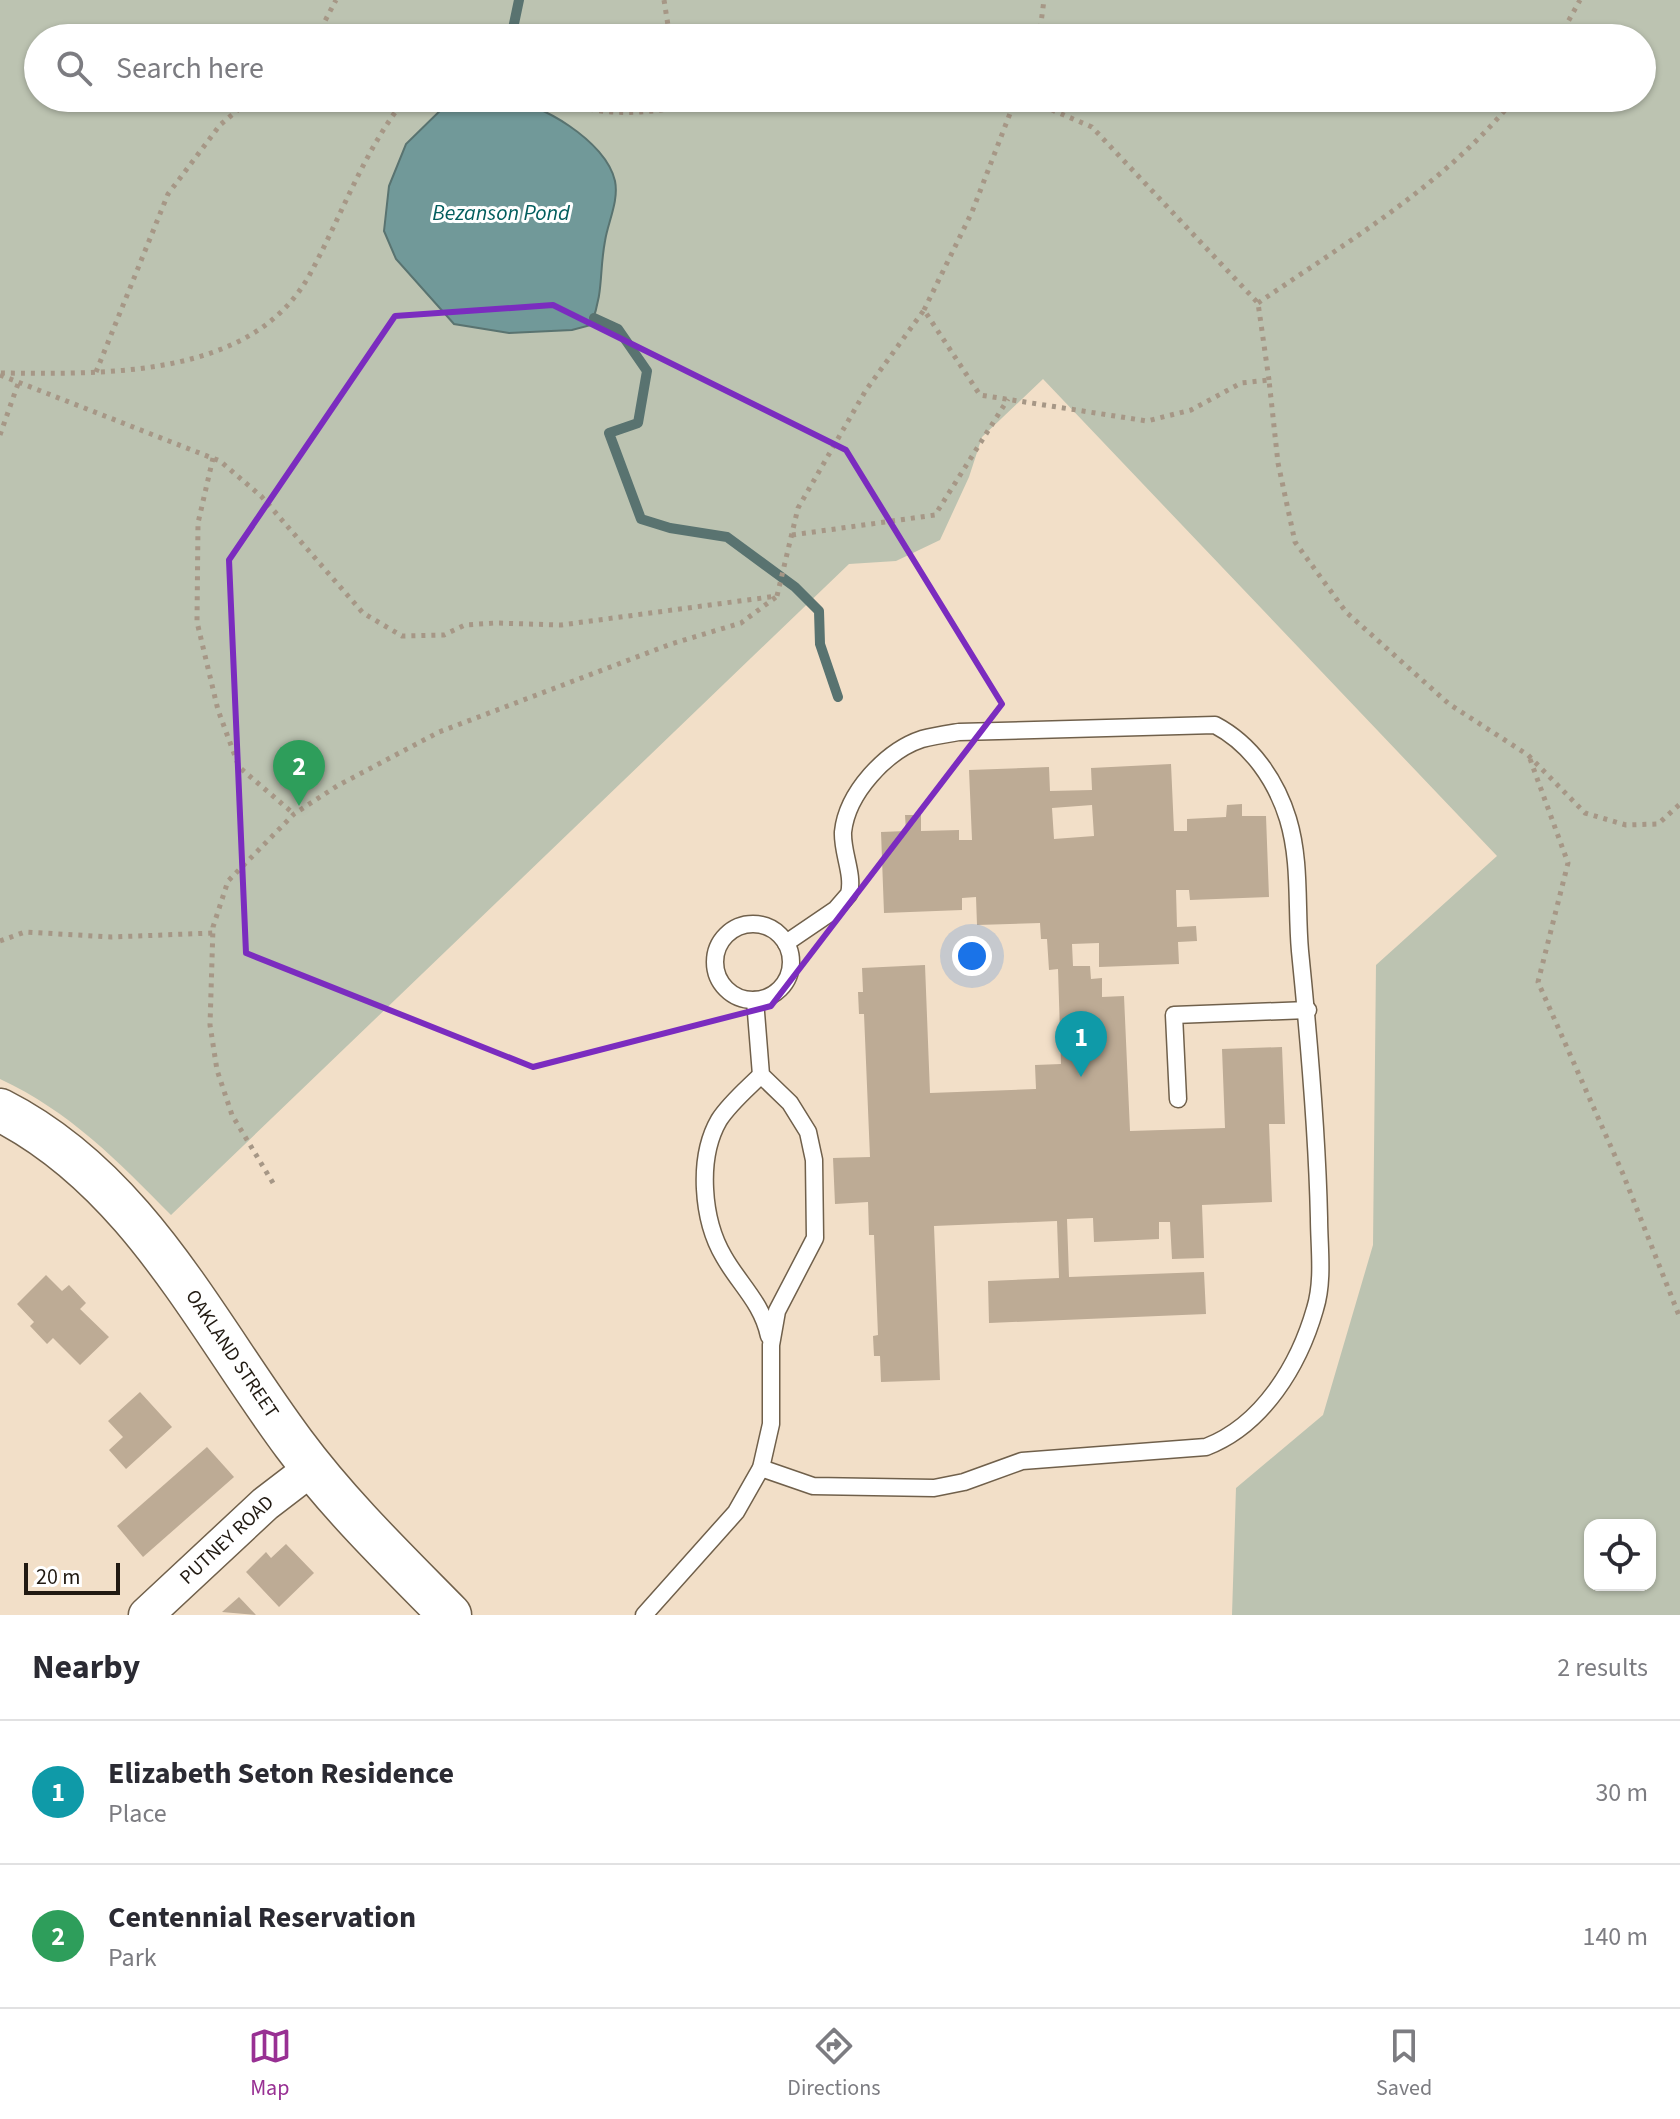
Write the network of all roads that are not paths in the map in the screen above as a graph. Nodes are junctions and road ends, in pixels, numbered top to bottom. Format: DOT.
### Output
graph roads {
  1 [pos="786,943"];
  2 [pos="755,1000"];
  3 [pos="1308,1010"];
  4 [pos="761,1075"];
  5 [pos="1178,1099"];
  6 [pos="0,1110"];
  7 [pos="771,1345"];
  8 [pos="312,1468"];
  9 [pos="761,1468"];
  10 [pos="146,1615"];
  11 [pos="450,1615"];
  12 [pos="644,1615"];
  1 -- 2 [label="lane"];
  1 -- 2 [label="lane"];
  1 -- 3 [label="lane"];
  2 -- 4 [label="lane"];
  3 -- 5 [label="lane"];
  3 -- 9 [label="lane"];
  4 -- 7 [label="lane"];
  4 -- 7 [label="lane"];
  6 -- 8 [label="street, OAKLAND STREET"];
  7 -- 9 [label="lane"];
  8 -- 10 [label="street, PUTNEY ROAD"];
  8 -- 11 [label="street, OAKLAND STREET"];
  9 -- 12 [label="lane"];
}
